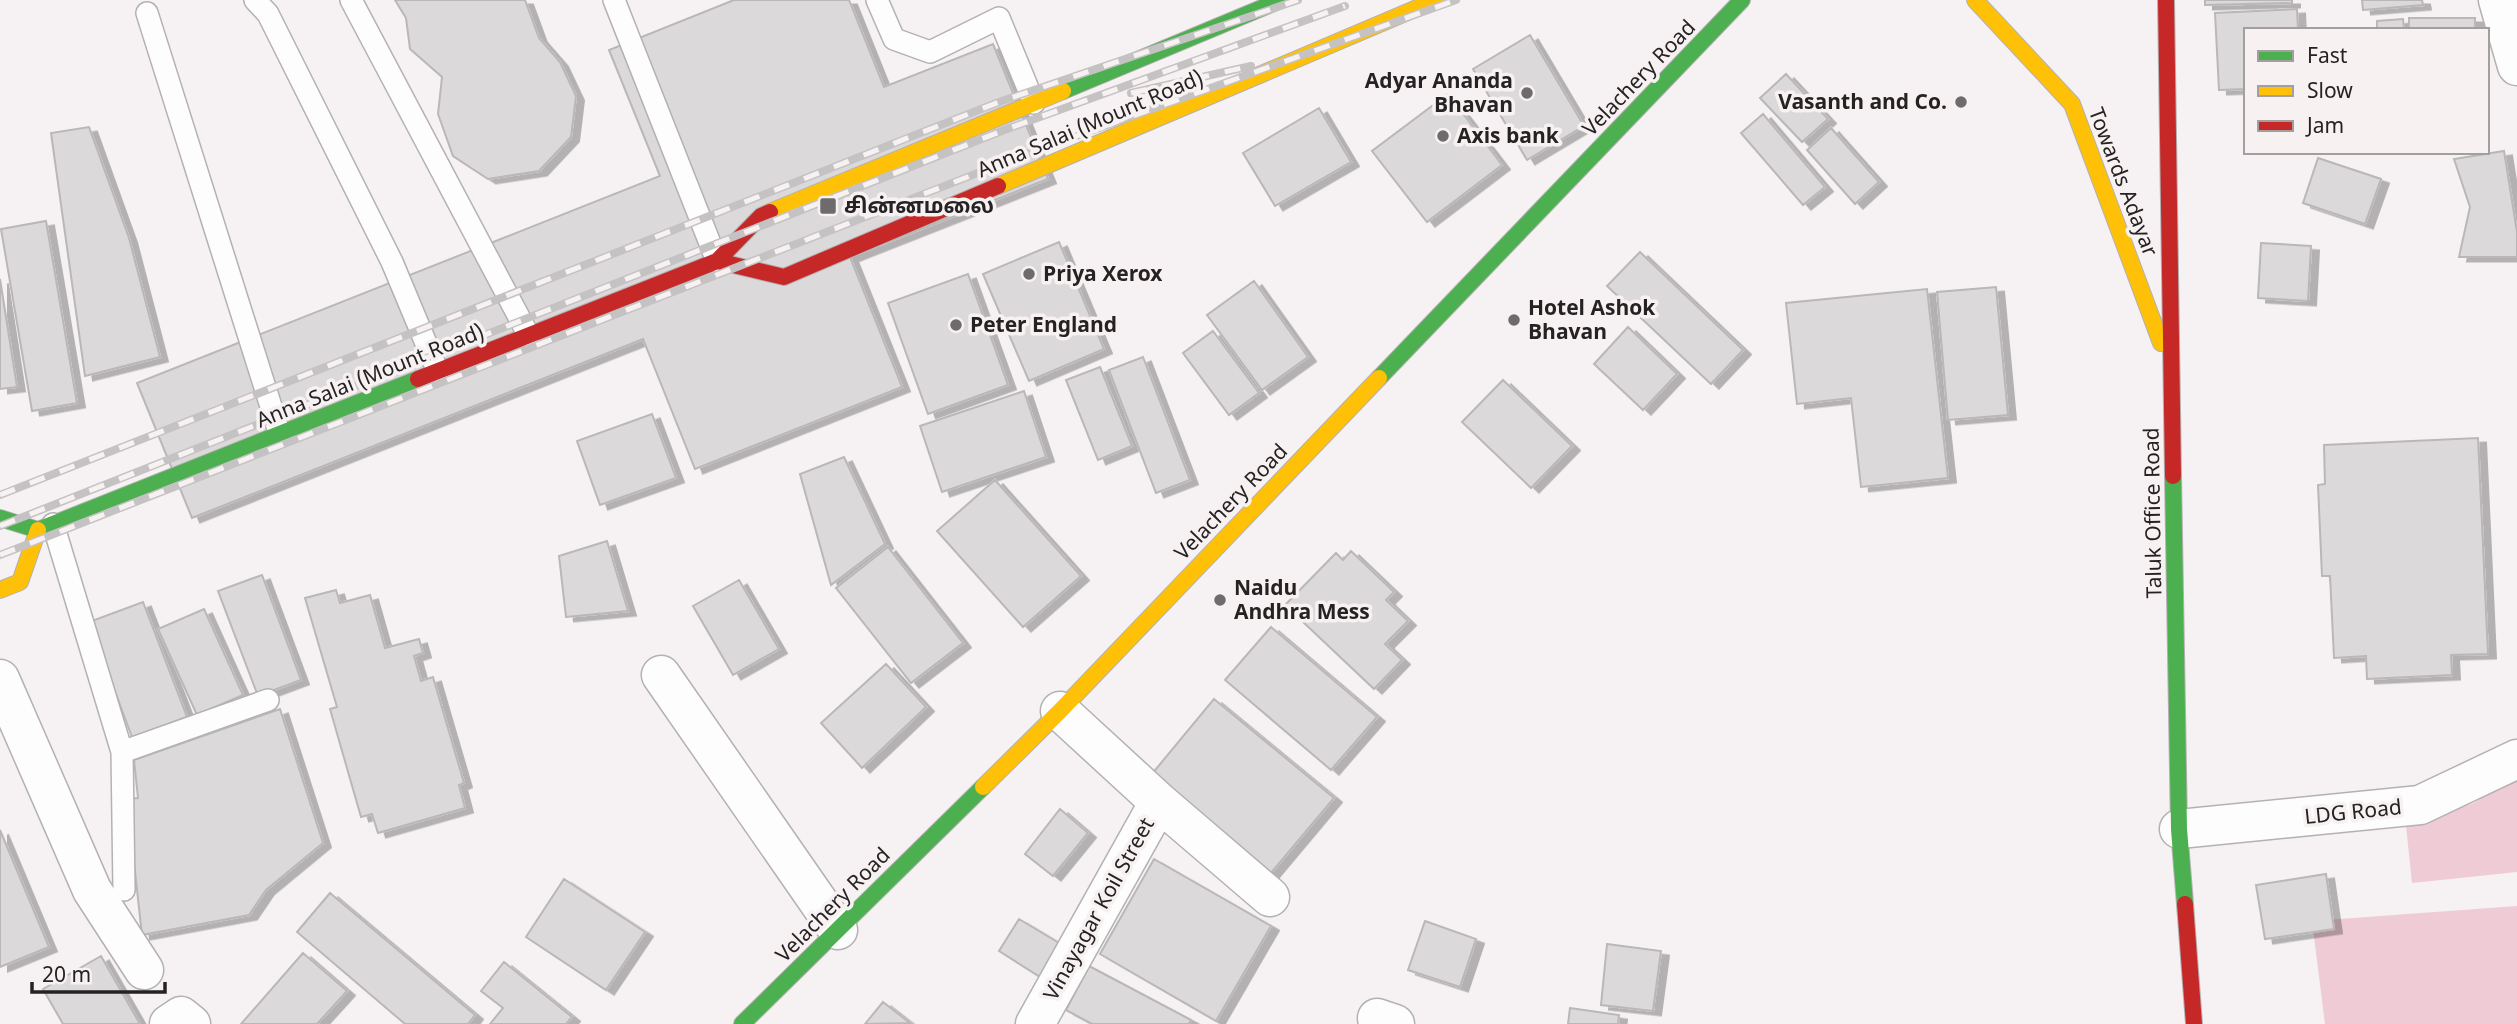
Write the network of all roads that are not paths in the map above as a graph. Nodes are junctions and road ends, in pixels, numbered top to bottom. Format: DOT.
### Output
graph roads {
  1 [pos="255,0"];
  2 [pos="351,0"];
  3 [pos="614,0"];
  4 [pos="877,0"];
  5 [pos="1281,0"];
  6 [pos="1436,0"];
  7 [pos="1742,0"];
  8 [pos="1975,0"];
  9 [pos="2166,0"];
  10 [pos="2498,0"];
  11 [pos="999,9"];
  12 [pos="147,13"];
  13 [pos="2517,66"];
  14 [pos="1034,103"];
  15 [pos="717,261"];
  16 [pos="528,336"];
  17 [pos="2171,369"];
  18 [pos="438,372"];
  19 [pos="280,435"];
  20 [pos="0,518"];
  21 [pos="46,527"];
  22 [pos="0,590"];
  23 [pos="661,675"];
  24 [pos="0,679"];
  25 [pos="268,700"];
  26 [pos="1060,711"];
  27 [pos="122,752"];
  28 [pos="2517,759"];
  29 [pos="1159,802"];
  30 [pos="2179,829"];
  31 [pos="124,890"];
  32 [pos="1270,897"];
  33 [pos="838,930"];
  34 [pos="144,970"];
  35 [pos="169,1024"];
  36 [pos="191,1024"];
  37 [pos="742,1024"];
  38 [pos="1035,1024"];
  39 [pos="1378,1024"];
  40 [pos="1395,1024"];
  41 [pos="2194,1024"];
  1 -- 18 [label="lane"];
  2 -- 16 [label="lane"];
  3 -- 15 [label="lane"];
  4 -- 11 [label="lane"];
  5 -- 14 [label="main road, Anna Salai (Mount Road)"];
  6 -- 15 [label="main road, Anna Salai (Mount Road)"];
  7 -- 26 [label="main road, Velachery Road"];
  8 -- 17 [label="main road, Towards Adayar"];
  9 -- 17 [label="main road, Taluk Office Road"];
  10 -- 13 [label="street"];
  11 -- 14 [label="lane"];
  12 -- 19 [label="lane"];
  14 -- 15 [label="main road, Anna Salai (Mount Road)"];
  15 -- 16 [label="main road, Anna Salai (Mount Road)"];
  16 -- 18 [label="main road, Anna Salai (Mount Road)"];
  17 -- 30 [label="main road, Taluk Office Road"];
  18 -- 19 [label="main road, Anna Salai (Mount Road)"];
  19 -- 21 [label="main road, Anna Salai (Mount Road)"];
  20 -- 21 [label="main road"];
  21 -- 22 [label="main road"];
  21 -- 27 [label="lane"];
  23 -- 33 [label="street"];
  24 -- 34 [label="street"];
  25 -- 27 [label="lane"];
  26 -- 29 [label="street, Vinayagar Koil Street"];
  26 -- 33 [label="main road, Velachery Road"];
  27 -- 31 [label="lane"];
  28 -- 30 [label="street, LDG Road"];
  29 -- 32 [label="street"];
  29 -- 38 [label="street, Vinayagar Koil Street"];
  30 -- 41 [label="main road, Taluk Office Road"];
  33 -- 37 [label="main road, Velachery Road"];
  35 -- 36 [label="street"];
  39 -- 40 [label="street"];
}
